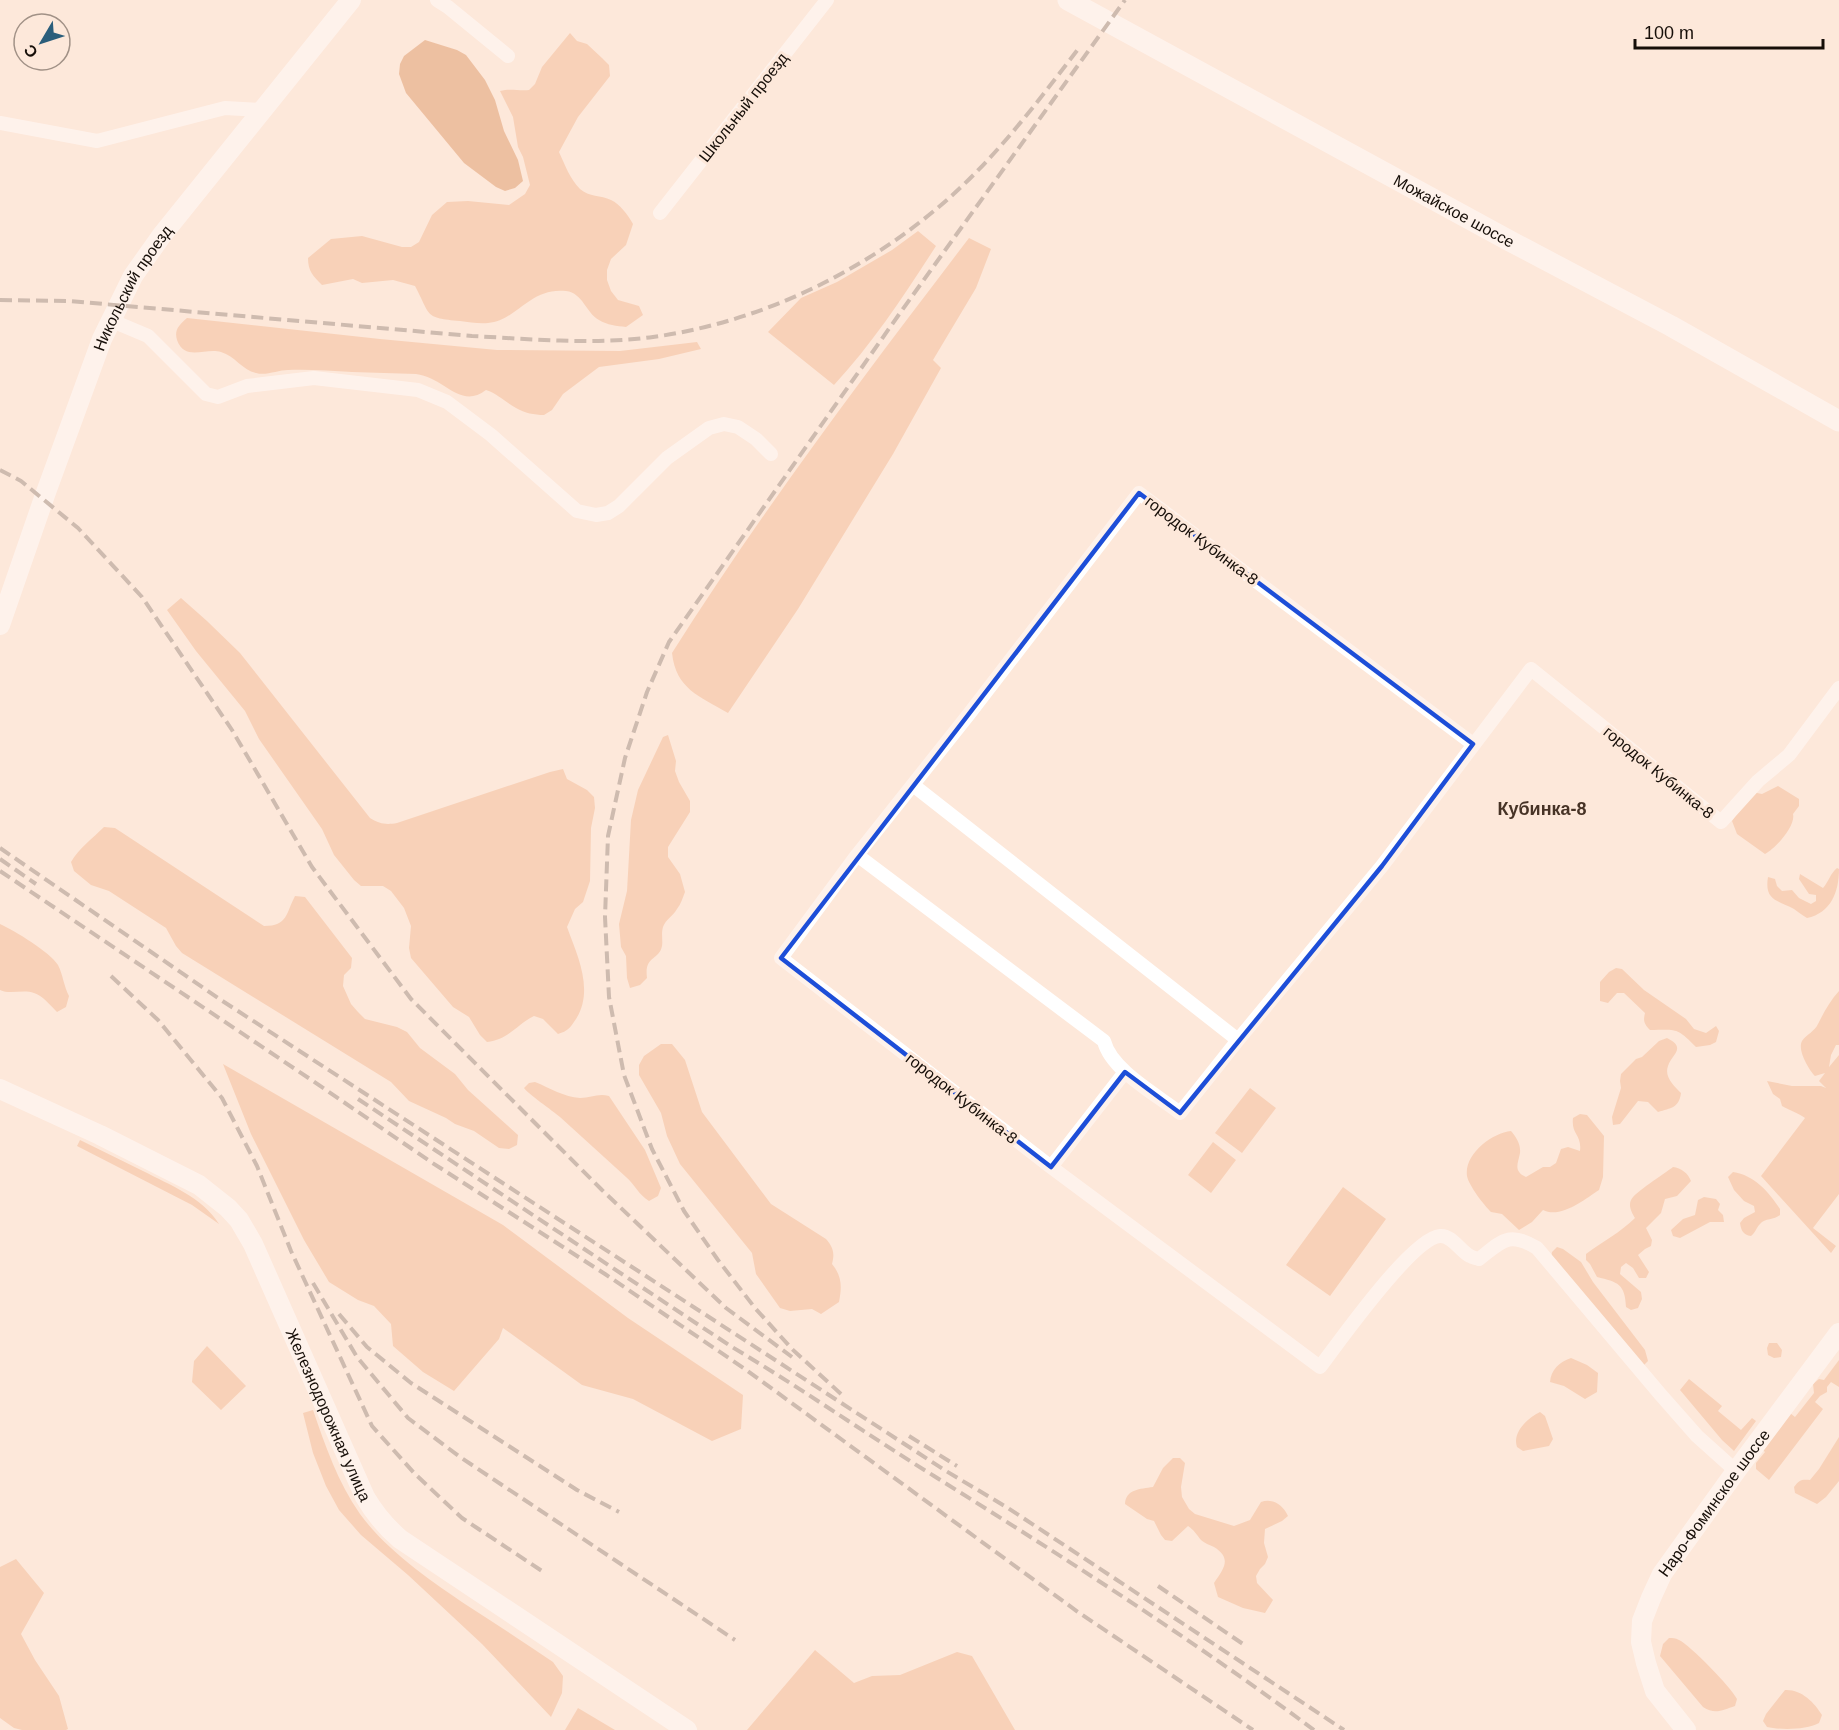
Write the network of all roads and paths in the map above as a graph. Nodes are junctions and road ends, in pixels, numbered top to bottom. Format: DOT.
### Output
graph roads {
  1 [pos="351,0"];
  2 [pos="437,0"];
  3 [pos="827,0"];
  4 [pos="1068,0"];
  5 [pos="508,56"];
  6 [pos="261,110"];
  7 [pos="0,123"];
  8 [pos="660,213"];
  9 [pos="110,320"];
  10 [pos="1839,421"];
  11 [pos="771,454"];
  12 [pos="0,625"];
  13 [pos="1839,688"];
  14 [pos="1473,744"];
  15 [pos="913,784"];
  16 [pos="857,855"];
  17 [pos="1238,1040"];
  18 [pos="1125,1072"];
  19 [pos="0,1089"];
  20 [pos="1051,1167"];
  21 [pos="1839,1333"];
  22 [pos="1736,1471"];
  23 [pos="687,1730"];
  24 [pos="1686,1730"];
  1 -- 6 [label="street, Никольский проезд"];
  2 -- 5 [label="street"];
  3 -- 8 [label="street, Школьный проезд"];
  4 -- 10 [label="main road, Можайское шоссе"];
  6 -- 7 [label="street"];
  6 -- 9 [label="street, Никольский проезд"];
  9 -- 11 [label="street"];
  9 -- 12 [label="street, Никольский проезд"];
  13 -- 14 [label="street, городок Кубинка-8"];
  14 -- 15 [label="street, городок Кубинка-8"];
  14 -- 17 [label="street, городок Кубинка-8"];
  15 -- 16 [label="street, городок Кубинка-8"];
  15 -- 17 [label="street"];
  16 -- 18 [label="street"];
  16 -- 20 [label="street, городок Кубинка-8"];
  17 -- 18 [label="street, городок Кубинка-8"];
  18 -- 20 [label="street"];
  19 -- 23 [label="street, Железнодорожная улица"];
  20 -- 22 [label="street, городок Кубинка-8"];
  21 -- 22 [label="street, Наро-Фоминское шоссе"];
  22 -- 24 [label="street, Наро-Фоминское шоссе"];
}
